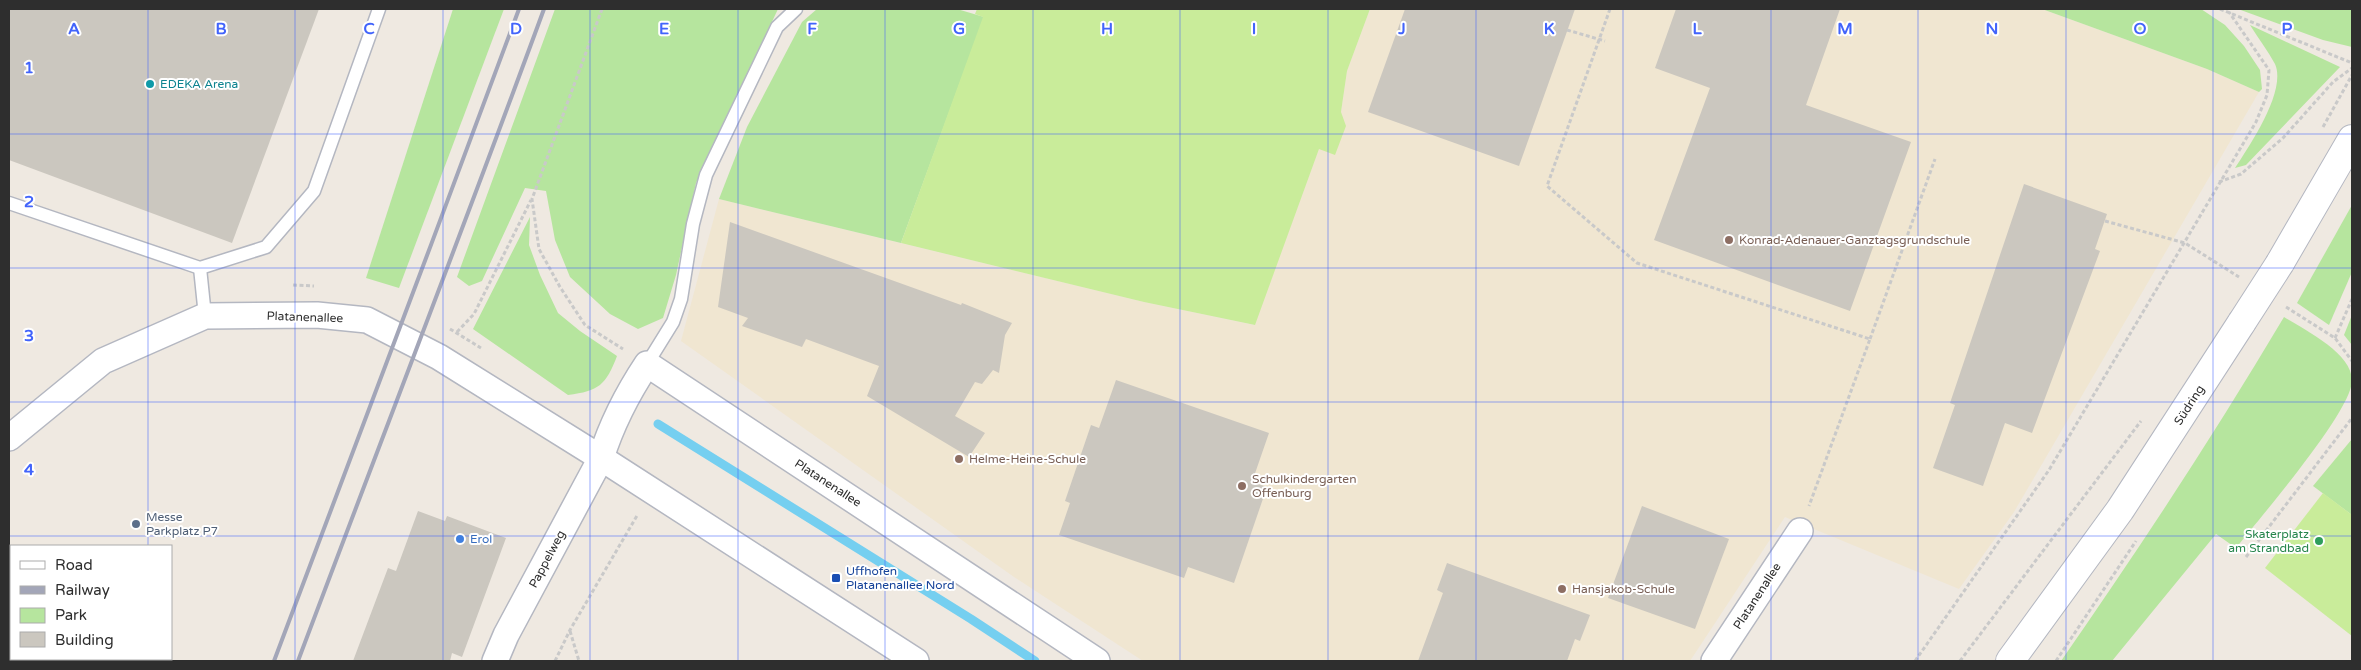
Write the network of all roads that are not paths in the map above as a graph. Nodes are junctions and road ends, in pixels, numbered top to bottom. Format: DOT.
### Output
graph roads {
  1 [pos="379,9"];
  2 [pos="796,9"];
  3 [pos="2352,139"];
  4 [pos="9,203"];
  5 [pos="200,268"];
  6 [pos="205,316"];
  7 [pos="646,364"];
  8 [pos="9,438"];
  9 [pos="601,458"];
  10 [pos="1800,531"];
  11 [pos="495,661"];
  12 [pos="916,661"];
  13 [pos="1097,661"];
  14 [pos="1714,661"];
  15 [pos="2010,661"];
  1 -- 5 [label="lane"];
  2 -- 7 [label="lane"];
  3 -- 15 [label="street, Südring, bridge"];
  4 -- 5 [label="lane"];
  5 -- 6 [label="lane"];
  6 -- 8 [label="street, Platanenallee"];
  6 -- 9 [label="street, Platanenallee"];
  7 -- 9 [label="street"];
  7 -- 13 [label="street, Platanenallee"];
  9 -- 11 [label="street, Pappelweg"];
  9 -- 12 [label="street, Platanenallee"];
  10 -- 14 [label="street, Platanenallee"];
}
